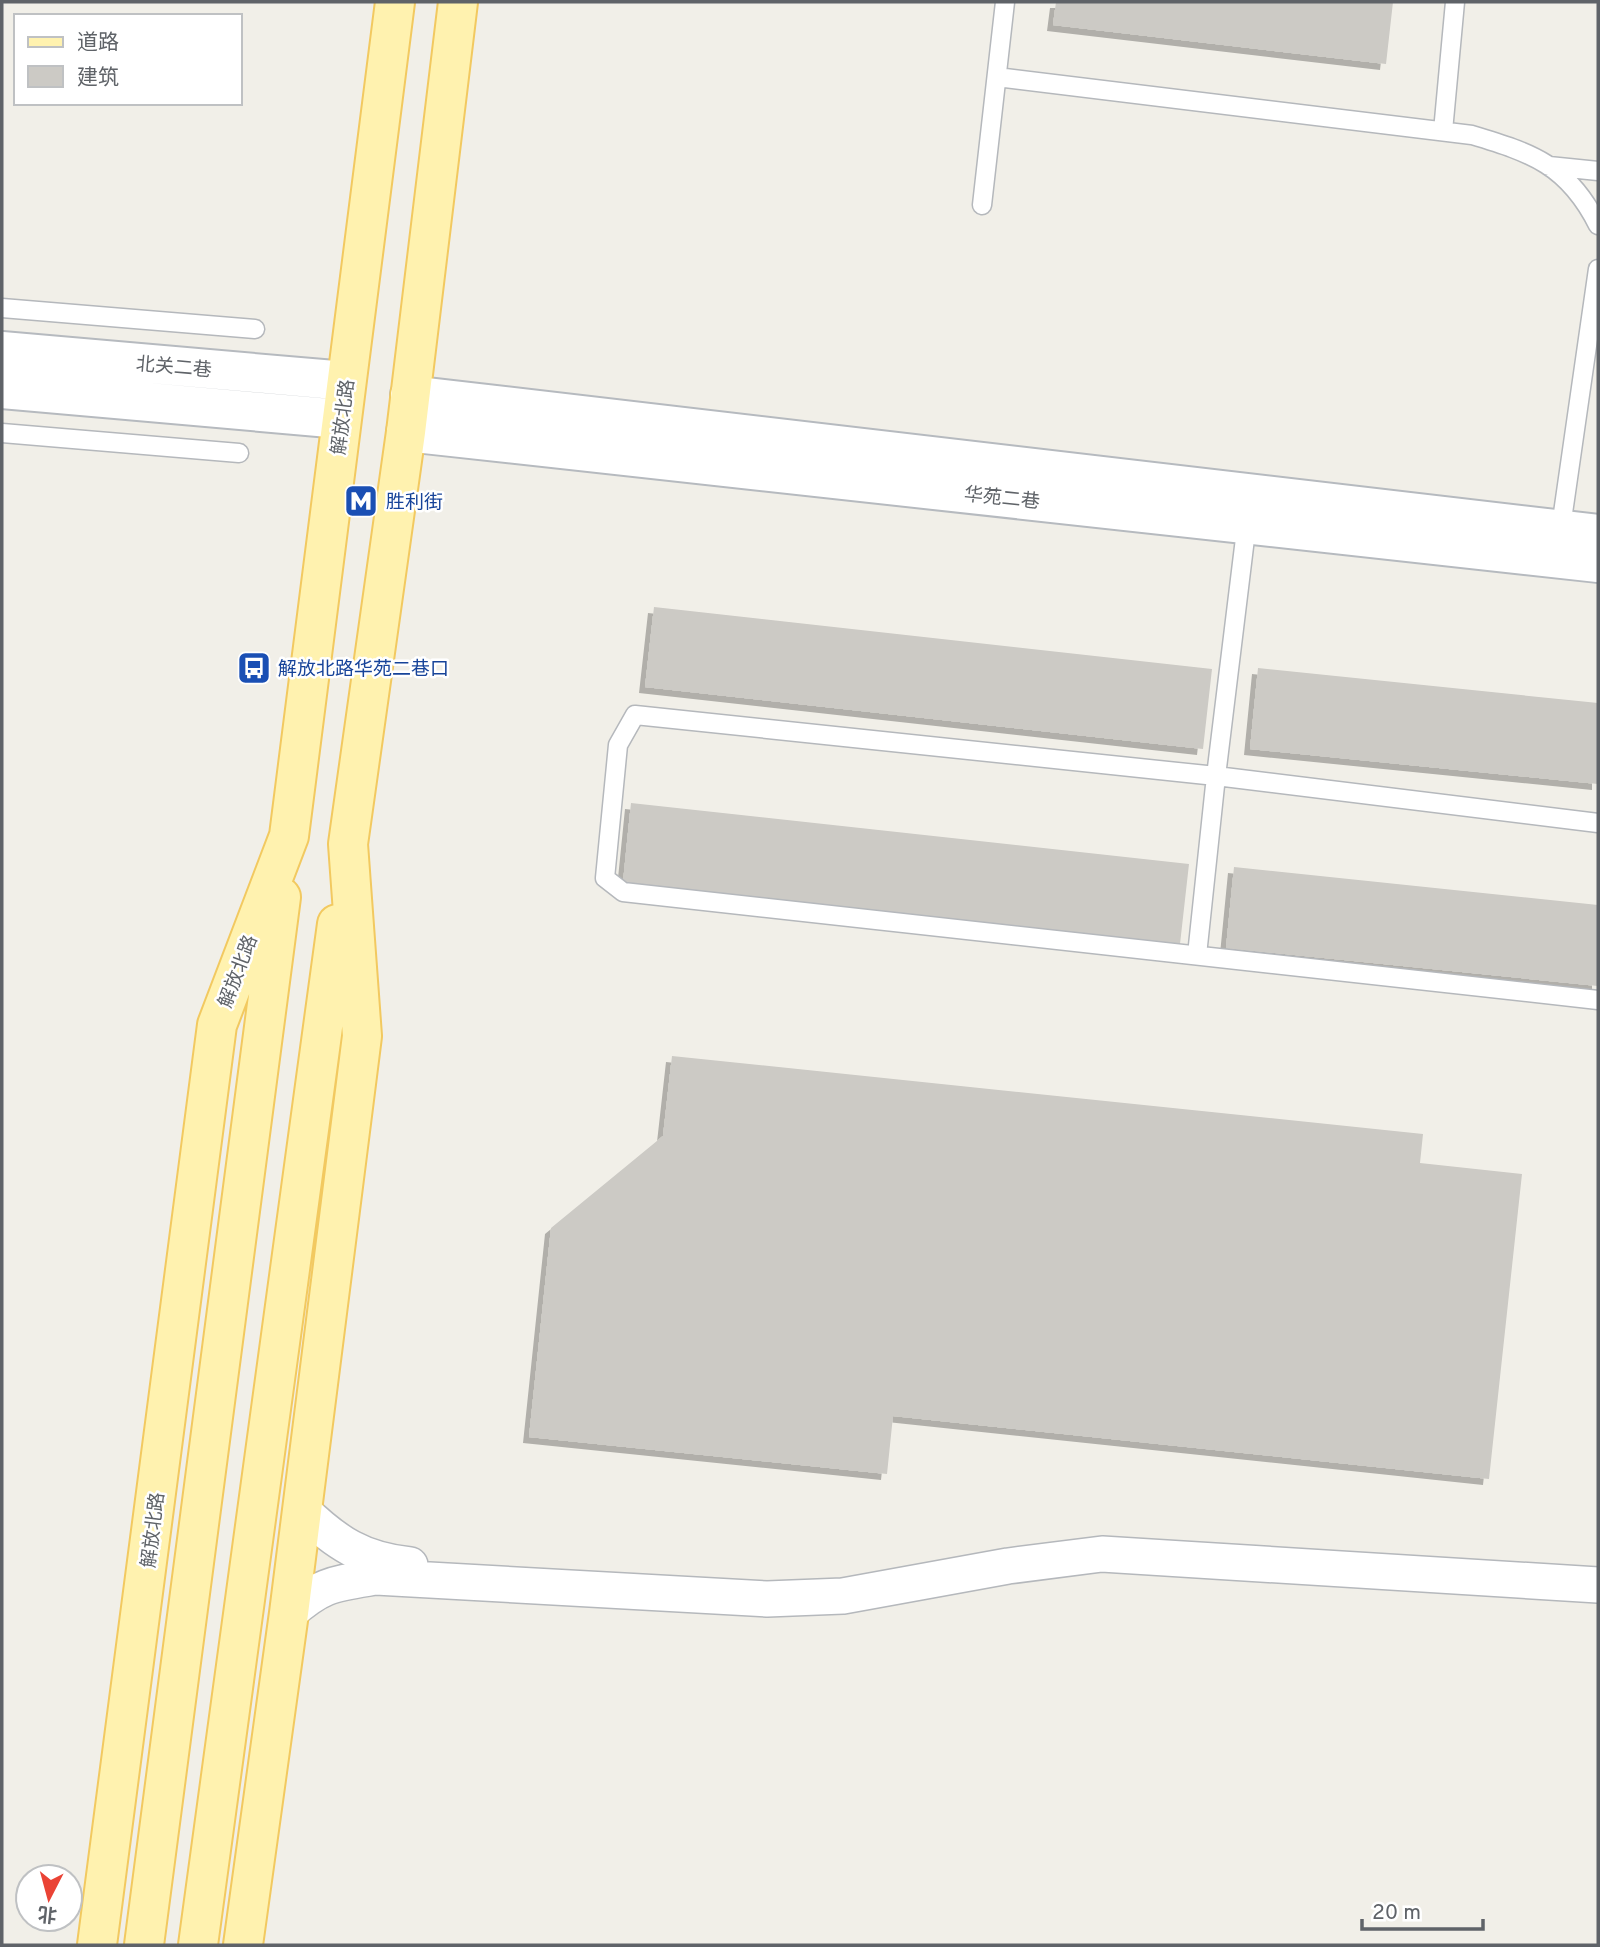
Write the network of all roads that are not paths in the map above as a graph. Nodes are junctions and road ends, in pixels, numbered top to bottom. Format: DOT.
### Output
graph roads {
  1 [pos="395,2"];
  2 [pos="458,2"];
  3 [pos="1005,2"];
  4 [pos="1455,2"];
  5 [pos="997,78"];
  6 [pos="1443,131"];
  7 [pos="1548,166"];
  8 [pos="1598,171"];
  9 [pos="982,205"];
  10 [pos="1598,225"];
  11 [pos="1598,270"];
  12 [pos="2,307"];
  13 [pos="255,329"];
  14 [pos="2,351"];
  15 [pos="346,381"];
  16 [pos="2,389"];
  17 [pos="1590,389"];
  18 [pos="408,414"];
  19 [pos="341,419"];
  20 [pos="2,433"];
  21 [pos="239,453"];
  22 [pos="1249,509"];
  23 [pos="1598,534"];
  24 [pos="1558,544"];
  25 [pos="1598,563"];
  26 [pos="1216,776"];
  27 [pos="1598,823"];
  28 [pos="289,836"];
  29 [pos="348,844"];
  30 [pos="1197,955"];
  31 [pos="1598,1000"];
  32 [pos="302,1510"];
  33 [pos="1598,1571"];
  34 [pos="1598,1585"];
  35 [pos="289,1613"];
  36 [pos="97,1945"];
  37 [pos="144,1945"];
  38 [pos="198,1945"];
  39 [pos="243,1945"];
  1 -- 15 [label="main road, 解放北路"];
  2 -- 18 [label="main road"];
  3 -- 5 [label="lane"];
  4 -- 6 [label="lane"];
  5 -- 6 [label="lane"];
  5 -- 9 [label="lane"];
  6 -- 7 [label="lane"];
  7 -- 8 [label="lane"];
  7 -- 10 [label="lane"];
  11 -- 17 [label="lane"];
  12 -- 13 [label="lane"];
  14 -- 15 [label="street, 北关二巷"];
  15 -- 19 [label="main road, 解放北路"];
  16 -- 19 [label="street, 北关二巷"];
  17 -- 24 [label="lane"];
  18 -- 22 [label="street, 华苑二巷"];
  18 -- 29 [label="main road"];
  19 -- 28 [label="main road, 解放北路"];
  20 -- 21 [label="lane"];
  22 -- 24 [label="street, 华苑二巷"];
  22 -- 26 [label="lane"];
  23 -- 24 [label="street, 华苑二巷"];
  24 -- 25 [label="street, 华苑二巷"];
  26 -- 27 [label="lane"];
  26 -- 30 [label="lane"];
  26 -- 30 [label="lane"];
  28 -- 36 [label="main road, 解放北路"];
  28 -- 37 [label="main road"];
  29 -- 32 [label="main road"];
  29 -- 38 [label="main road"];
  30 -- 31 [label="lane"];
  32 -- 33 [label="street"];
  32 -- 35 [label="main road"];
  34 -- 35 [label="street"];
  35 -- 39 [label="main road"];
}
